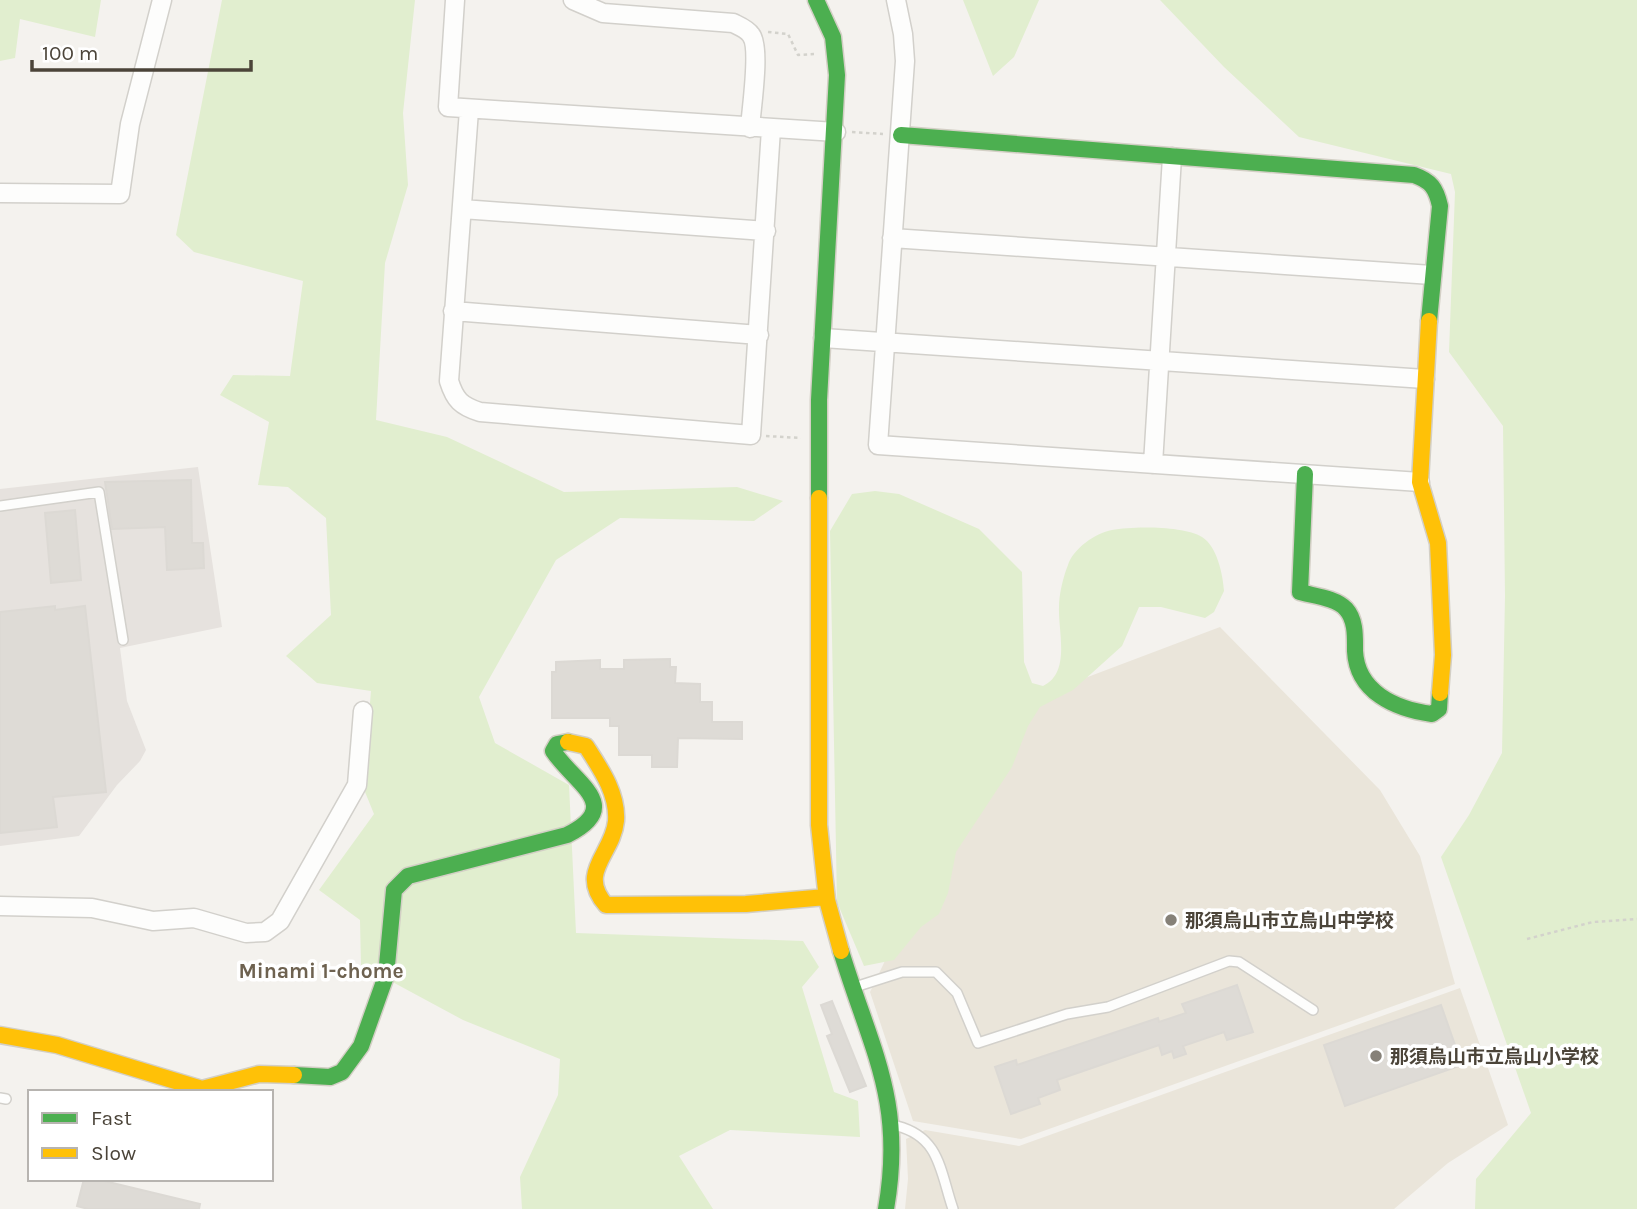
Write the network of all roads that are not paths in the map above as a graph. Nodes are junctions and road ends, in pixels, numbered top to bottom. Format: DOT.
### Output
graph roads {
  1 [pos="162,0"];
  2 [pos="455,0"];
  3 [pos="573,0"];
  4 [pos="816,0"];
  5 [pos="895,0"];
  6 [pos="470,110"];
  7 [pos="750,128"];
  8 [pos="771,129"];
  9 [pos="836,132"];
  10 [pos="901,135"];
  11 [pos="1172,157"];
  12 [pos="0,193"];
  13 [pos="462,209"];
  14 [pos="766,231"];
  15 [pos="892,237"];
  16 [pos="1166,257"];
  17 [pos="1432,275"];
  18 [pos="453,311"];
  19 [pos="759,335"];
  20 [pos="823,338"];
  21 [pos="885,342"];
  22 [pos="1159,360"];
  23 [pos="1425,379"];
  24 [pos="1153,464"];
  25 [pos="1305,474"];
  26 [pos="1420,482"];
  27 [pos="0,506"];
  28 [pos="123,640"];
  29 [pos="363,711"];
  30 [pos="826,897"];
  31 [pos="0,906"];
  32 [pos="853,988"];
  33 [pos="1313,1010"];
  34 [pos="0,1035"];
  35 [pos="895,1126"];
  36 [pos="886,1209"];
  37 [pos="953,1209"];
  1 -- 12 [label="street"];
  2 -- 6 [label="street"];
  3 -- 7 [label="street"];
  4 -- 9 [label="street"];
  5 -- 10 [label="street"];
  6 -- 7 [label="street"];
  6 -- 13 [label="street"];
  7 -- 8 [label="street"];
  8 -- 9 [label="street"];
  8 -- 14 [label="street"];
  9 -- 20 [label="street"];
  10 -- 11 [label="street"];
  10 -- 15 [label="street"];
  11 -- 16 [label="street"];
  11 -- 17 [label="street"];
  13 -- 14 [label="street"];
  13 -- 18 [label="street"];
  14 -- 19 [label="street"];
  15 -- 16 [label="street"];
  15 -- 21 [label="street"];
  16 -- 17 [label="street"];
  16 -- 22 [label="street"];
  17 -- 23 [label="street"];
  18 -- 19 [label="street"];
  18 -- 19 [label="street"];
  20 -- 21 [label="street"];
  20 -- 30 [label="street"];
  21 -- 22 [label="street"];
  21 -- 24 [label="street"];
  22 -- 23 [label="street"];
  22 -- 24 [label="street"];
  23 -- 26 [label="street"];
  24 -- 25 [label="street"];
  25 -- 26 [label="street"];
  25 -- 26 [label="street"];
  27 -- 28 [label="lane"];
  29 -- 31 [label="street"];
  30 -- 32 [label="street"];
  30 -- 34 [label="street"];
  32 -- 33 [label="lane"];
  32 -- 35 [label="street"];
  35 -- 36 [label="street"];
  35 -- 37 [label="lane"];
}
